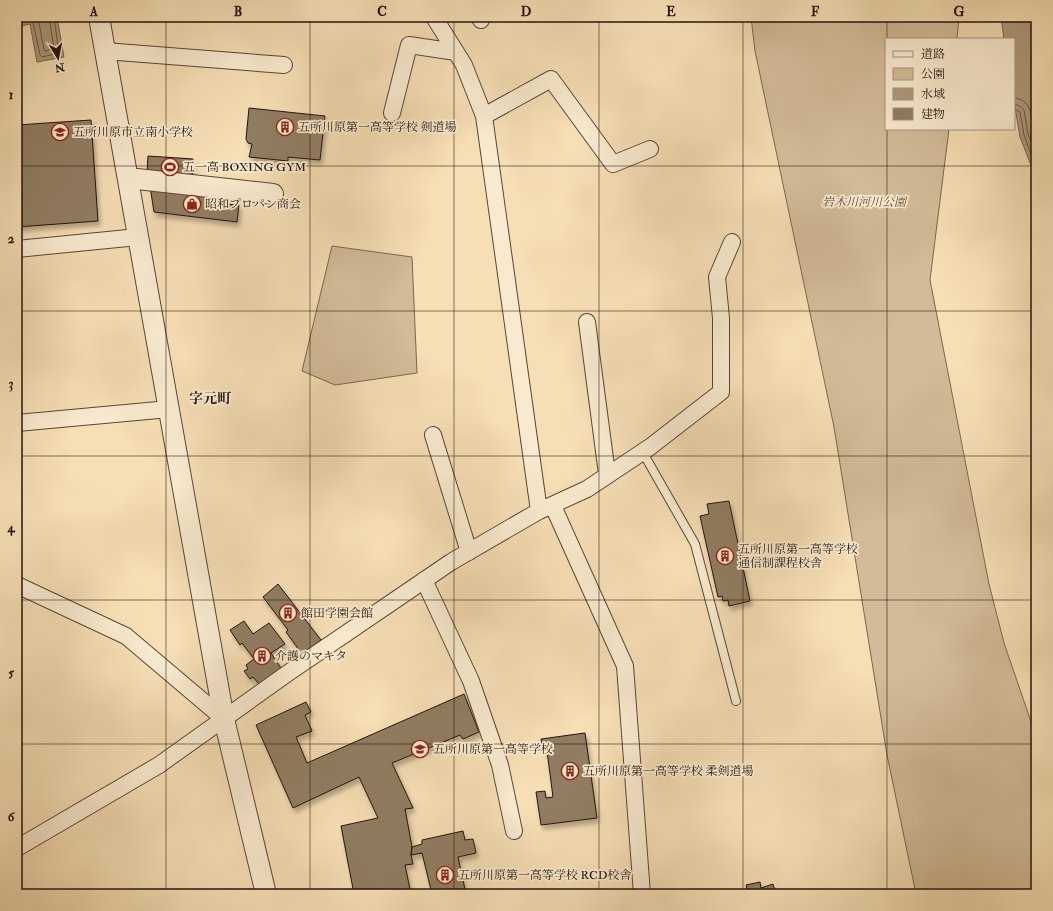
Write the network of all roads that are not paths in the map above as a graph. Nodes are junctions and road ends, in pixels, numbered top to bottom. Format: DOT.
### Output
graph roads {
  1 [pos="99,17"];
  2 [pos="434,17"];
  3 [pos="104,50"];
  4 [pos="456,52"];
  5 [pos="284,65"];
  6 [pos="392,113"];
  7 [pos="484,116"];
  8 [pos="650,149"];
  9 [pos="128,178"];
  10 [pos="272,194"];
  11 [pos="138,237"];
  12 [pos="732,242"];
  13 [pos="17,249"];
  14 [pos="587,322"];
  15 [pos="169,409"];
  16 [pos="17,423"];
  17 [pos="433,435"];
  18 [pos="642,451"];
  19 [pos="608,474"];
  20 [pos="546,509"];
  21 [pos="468,552"];
  22 [pos="424,580"];
  23 [pos="17,585"];
  24 [pos="736,700"];
  25 [pos="224,719"];
  26 [pos="514,831"];
  27 [pos="17,848"];
  28 [pos="266,894"];
  29 [pos="642,894"];
  1 -- 3 [label="street"];
  2 -- 4 [label="street"];
  3 -- 5 [label="street"];
  3 -- 9 [label="street"];
  4 -- 6 [label="street"];
  4 -- 7 [label="street"];
  7 -- 8 [label="street"];
  7 -- 20 [label="street"];
  9 -- 10 [label="street"];
  9 -- 11 [label="street"];
  11 -- 13 [label="street"];
  11 -- 15 [label="street"];
  12 -- 18 [label="street"];
  14 -- 19 [label="street"];
  15 -- 16 [label="street"];
  15 -- 25 [label="street"];
  17 -- 21 [label="street"];
  18 -- 19 [label="street"];
  18 -- 24 [label="lane"];
  19 -- 20 [label="street"];
  20 -- 21 [label="street"];
  20 -- 29 [label="street"];
  21 -- 22 [label="street"];
  22 -- 25 [label="street"];
  22 -- 26 [label="street"];
  23 -- 25 [label="street"];
  25 -- 27 [label="street"];
  25 -- 28 [label="street"];
}
